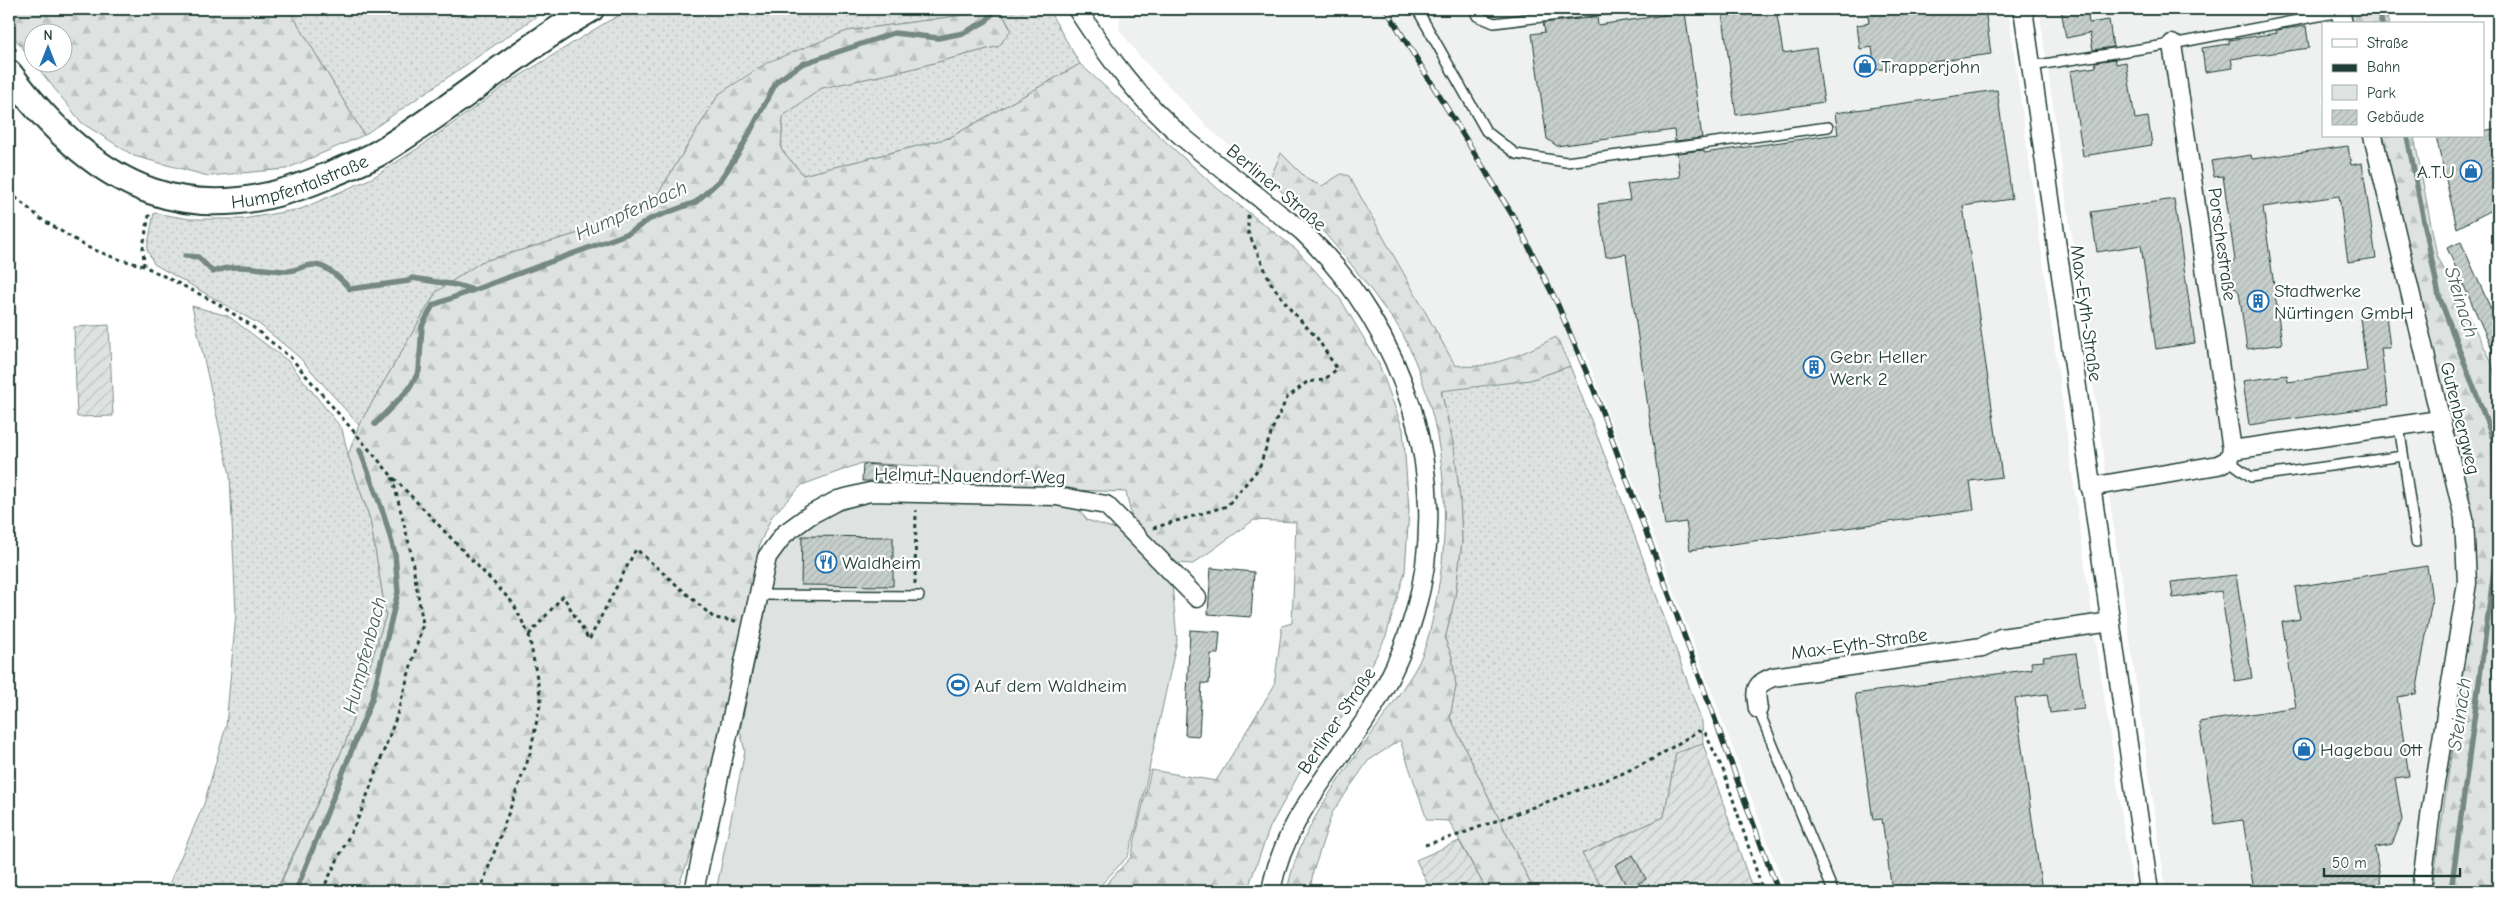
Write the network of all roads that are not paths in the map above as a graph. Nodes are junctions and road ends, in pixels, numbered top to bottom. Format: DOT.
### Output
graph roads {
  1 [pos="591,9"];
  2 [pos="1078,9"];
  3 [pos="1416,9"];
  4 [pos="1474,9"];
  5 [pos="1608,9"];
  6 [pos="2023,9"];
  7 [pos="2341,15"];
  8 [pos="2172,44"];
  9 [pos="2031,66"];
  10 [pos="9,73"];
  11 [pos="1828,127"];
  12 [pos="2372,138"];
  13 [pos="2438,420"];
  14 [pos="2399,426"];
  15 [pos="2230,455"];
  16 [pos="2403,456"];
  17 [pos="2090,487"];
  18 [pos="2416,542"];
  19 [pos="759,595"];
  20 [pos="917,596"];
  21 [pos="1197,598"];
  22 [pos="2111,622"];
  23 [pos="1758,709"];
  24 [pos="694,891"];
  25 [pos="1270,891"];
  26 [pos="1833,891"];
  27 [pos="2149,891"];
  28 [pos="2422,891"];
  1 -- 10 [label="street, Humpfentalstraße"];
  2 -- 25 [label="street, Berliner Straße"];
  3 -- 11 [label="lane"];
  4 -- 5 [label="lane"];
  6 -- 9 [label="street, Max-Eyth-Straße"];
  7 -- 8 [label="lane"];
  8 -- 9 [label="lane"];
  8 -- 15 [label="street, Porschestraße"];
  9 -- 17 [label="street, Max-Eyth-Straße"];
  12 -- 13 [label="street, Gutenbergweg"];
  13 -- 14 [label="street"];
  13 -- 28 [label="street, Gutenbergweg"];
  14 -- 15 [label="street"];
  14 -- 16 [label="lane"];
  15 -- 16 [label="lane"];
  15 -- 17 [label="street"];
  16 -- 18 [label="lane"];
  17 -- 22 [label="street, Max-Eyth-Straße"];
  19 -- 20 [label="lane"];
  19 -- 21 [label="street, Helmut-Nauendorf-Weg"];
  19 -- 24 [label="street, Helmut-Nauendorf-Weg"];
  22 -- 23 [label="street, Max-Eyth-Straße"];
  22 -- 27 [label="street, Max-Eyth-Straße"];
  23 -- 26 [label="lane"];
}
